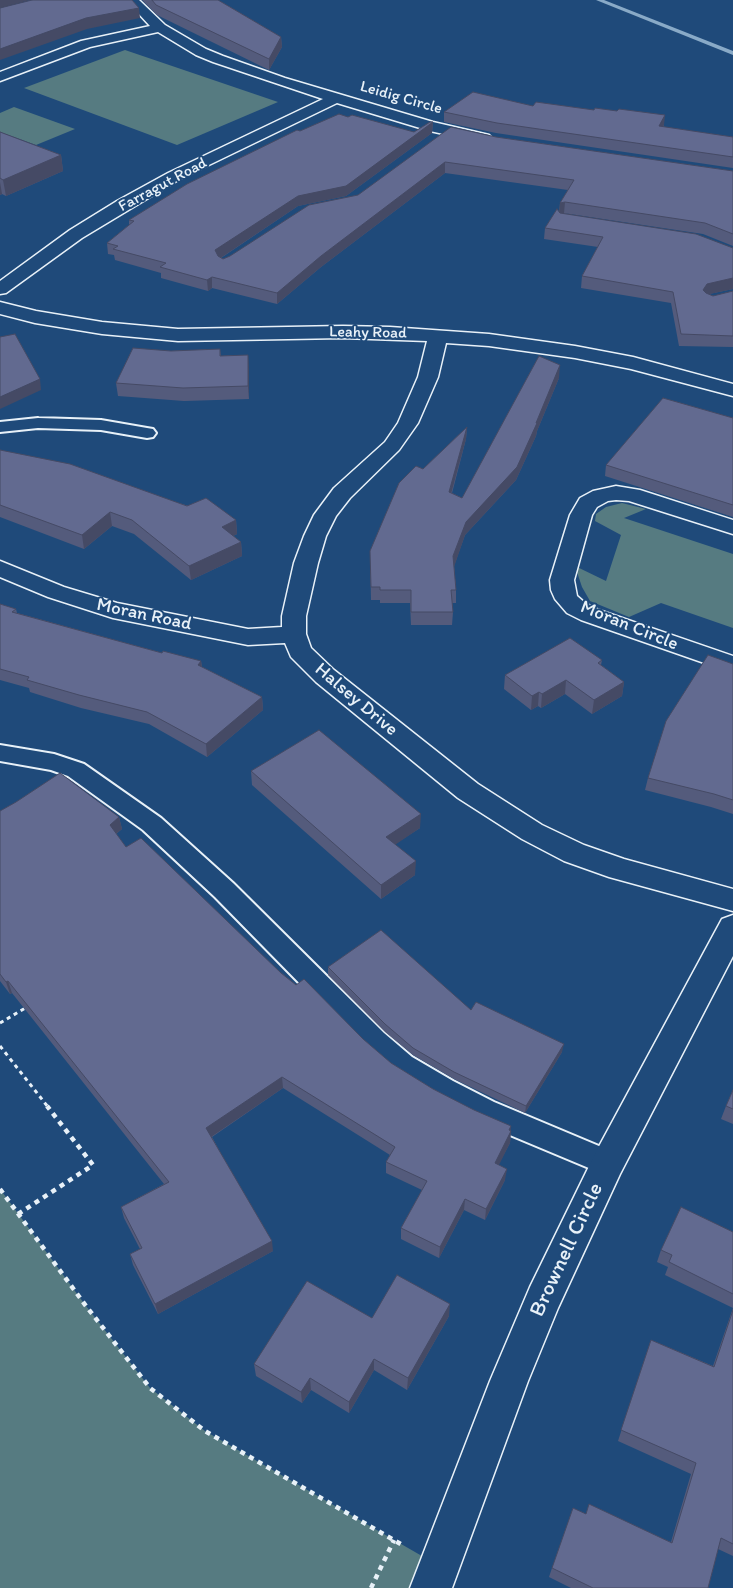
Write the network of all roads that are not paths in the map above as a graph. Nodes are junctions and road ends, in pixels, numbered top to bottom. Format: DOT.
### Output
graph roads {
  1 [pos="132,0"];
  2 [pos="160,28"];
  3 [pos="0,77"];
  4 [pos="336,98"];
  5 [pos="448,130"];
  6 [pos="496,140"];
  7 [pos="432,142"];
  8 [pos="0,289"];
  9 [pos="0,308"];
  10 [pos="438,336"];
  11 [pos="733,390"];
  12 [pos="0,427"];
  13 [pos="147,432"];
  14 [pos="733,527"];
  15 [pos="0,568"];
  16 [pos="294,634"];
  17 [pos="733,665"];
  18 [pos="0,754"];
  19 [pos="733,900"];
  20 [pos="733,927"];
  21 [pos="608,1163"];
  22 [pos="436,1577"];
  1 -- 2 [label="street, Leidig Circle"];
  2 -- 3 [label="street"];
  2 -- 4 [label="street, Leidig Circle"];
  4 -- 5 [label="street, Leidig Circle"];
  4 -- 8 [label="street, Farragut Road"];
  5 -- 6 [label="street, Leidig Circle"];
  5 -- 7 [label="lane"];
  9 -- 10 [label="street, Leahy Road"];
  10 -- 11 [label="street, Leahy Road"];
  10 -- 16 [label="street, Halsey Drive"];
  12 -- 13 [label="lane"];
  14 -- 17 [label="street, Moran Circle"];
  15 -- 16 [label="street, Moran Road"];
  16 -- 19 [label="street, Halsey Drive"];
  18 -- 21 [label="lane"];
  20 -- 21 [label="street, Brownell Circle"];
  21 -- 22 [label="street, Brownell Circle"];
}
